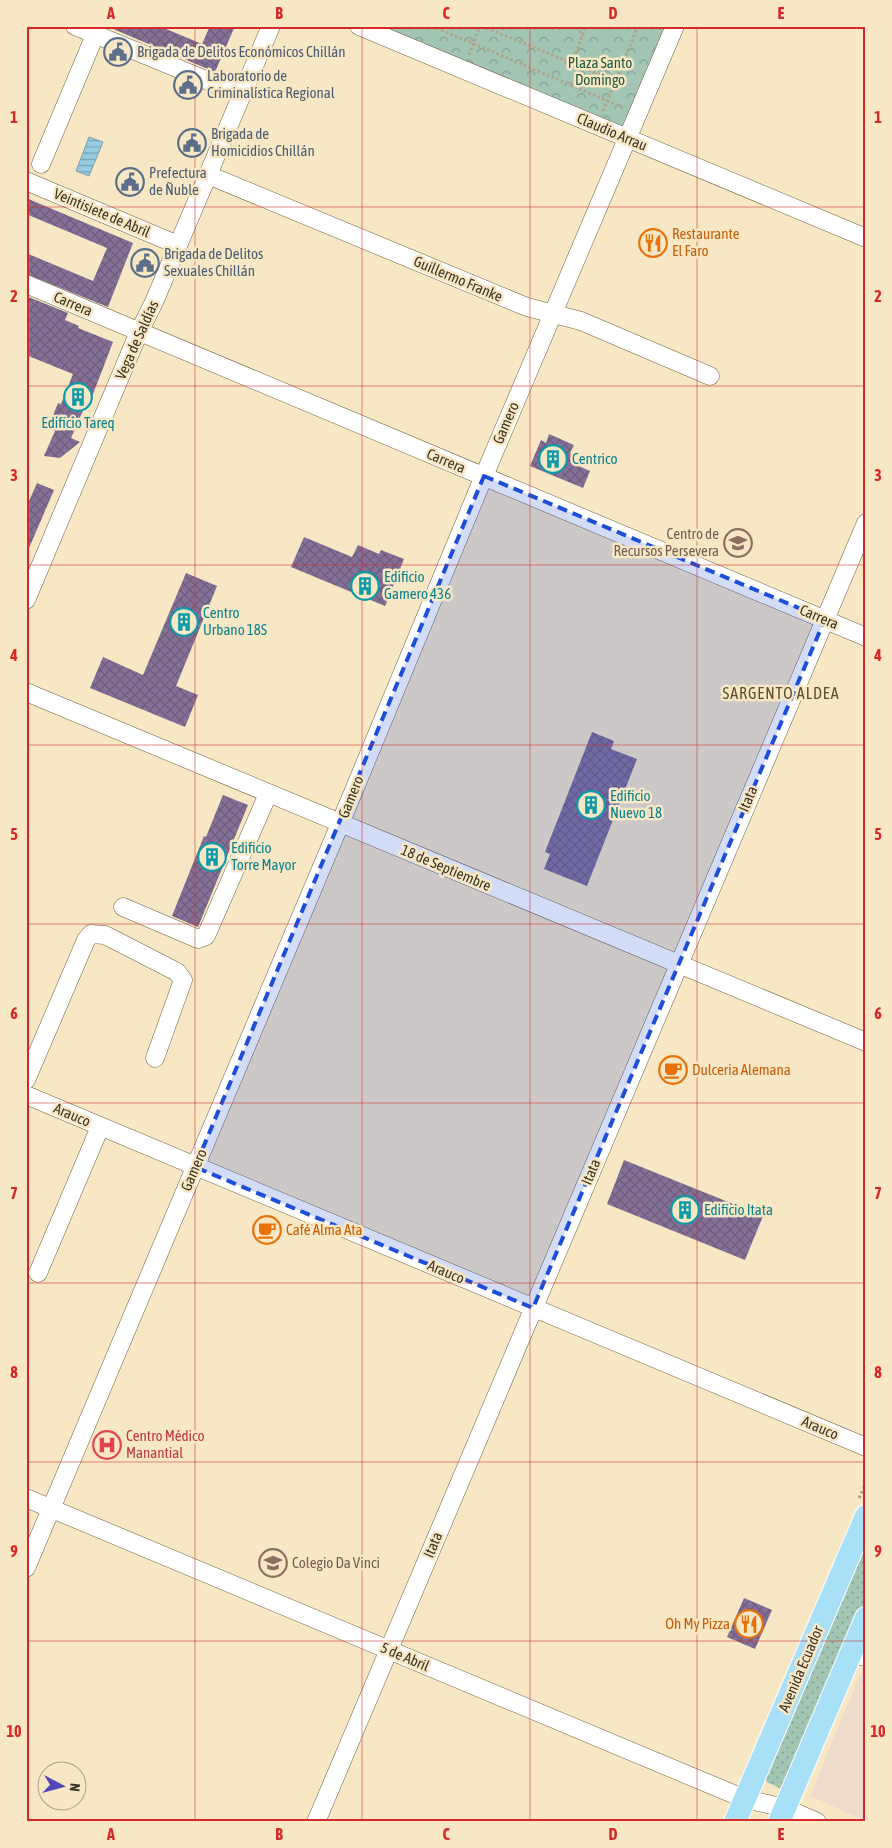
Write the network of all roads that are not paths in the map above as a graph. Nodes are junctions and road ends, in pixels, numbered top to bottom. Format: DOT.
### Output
graph roads {
  1 [pos="75,26"];
  2 [pos="271,26"];
  3 [pos="359,26"];
  4 [pos="675,26"];
  5 [pos="95,35"];
  6 [pos="242,95"];
  7 [pos="627,138"];
  8 [pos="41,164"];
  9 [pos="208,175"];
  10 [pos="26,181"];
  11 [pos="866,238"];
  12 [pos="178,246"];
  13 [pos="26,284"];
  14 [pos="553,314"];
  15 [pos="139,332"];
  16 [pos="710,376"];
  17 [pos="484,476"];
  18 [pos="866,523"];
  19 [pos="26,600"];
  20 [pos="825,619"];
  21 [pos="866,637"];
  22 [pos="26,692"];
  23 [pos="268,794"];
  24 [pos="340,824"];
  25 [pos="123,907"];
  26 [pos="678,964"];
  27 [pos="866,1042"];
  28 [pos="155,1058"];
  29 [pos="26,1080"];
  30 [pos="26,1095"];
  31 [pos="100,1127"];
  32 [pos="195,1167"];
  33 [pos="38,1273"];
  34 [pos="533,1308"];
  35 [pos="866,1447"];
  36 [pos="26,1498"];
  37 [pos="51,1509"];
  38 [pos="866,1516"];
  39 [pos="26,1568"];
  40 [pos="865,1622"];
  41 [pos="389,1650"];
  42 [pos="858,1656"];
  43 [pos="745,1799"];
  44 [pos="782,1815"];
  45 [pos="316,1822"];
  46 [pos="735,1822"];
  47 [pos="817,1822"];
  1 -- 5 [label="street"];
  2 -- 6 [label="street, Vega de Saldías"];
  3 -- 7 [label="street, Claudio Arrau"];
  4 -- 7 [label="street, Gamero"];
  5 -- 6 [label="street"];
  5 -- 8 [label="street"];
  6 -- 9 [label="street, Vega de Saldías"];
  7 -- 11 [label="street, Claudio Arrau"];
  7 -- 14 [label="street, Gamero"];
  9 -- 12 [label="street, Vega de Saldías"];
  9 -- 14 [label="street, Guillermo Franke"];
  10 -- 12 [label="street, Veintisiete de Abril"];
  12 -- 15 [label="street, Vega de Saldías"];
  13 -- 15 [label="street, Carrera"];
  14 -- 16 [label="street, Guillermo Franke"];
  14 -- 17 [label="street, Gamero"];
  15 -- 17 [label="street, Carrera"];
  15 -- 19 [label="street, Vega de Saldías"];
  17 -- 20 [label="street, Carrera"];
  17 -- 24 [label="street, Gamero"];
  18 -- 20 [label="street, Itata"];
  20 -- 21 [label="street, Carrera"];
  20 -- 26 [label="street, Itata"];
  22 -- 23 [label="street, 18 de Septiembre"];
  23 -- 24 [label="street, 18 de Septiembre"];
  23 -- 25 [label="street"];
  24 -- 26 [label="street, 18 de Septiembre"];
  24 -- 32 [label="street, Gamero"];
  26 -- 27 [label="street, 18 de Septiembre"];
  26 -- 34 [label="street, Itata"];
  28 -- 29 [label="street"];
  30 -- 31 [label="street, Arauco"];
  31 -- 32 [label="street, Arauco"];
  31 -- 33 [label="street"];
  32 -- 34 [label="street, Arauco"];
  32 -- 37 [label="street, Gamero"];
  34 -- 35 [label="street, Arauco"];
  34 -- 41 [label="street, Itata"];
  36 -- 37 [label="street, 5 de Abril"];
  37 -- 39 [label="street, Gamero"];
  37 -- 41 [label="street, 5 de Abril"];
  38 -- 43 [label="main road, Avenida Ecuador"];
  40 -- 42 [label="main road"];
  41 -- 43 [label="street, 5 de Abril"];
  41 -- 45 [label="street, Itata"];
  42 -- 44 [label="main road"];
  43 -- 44 [label="street, 5 de Abril"];
  43 -- 46 [label="main road, Avenida Ecuador"];
  44 -- 47 [label="street, 5 de Abril"];
}
